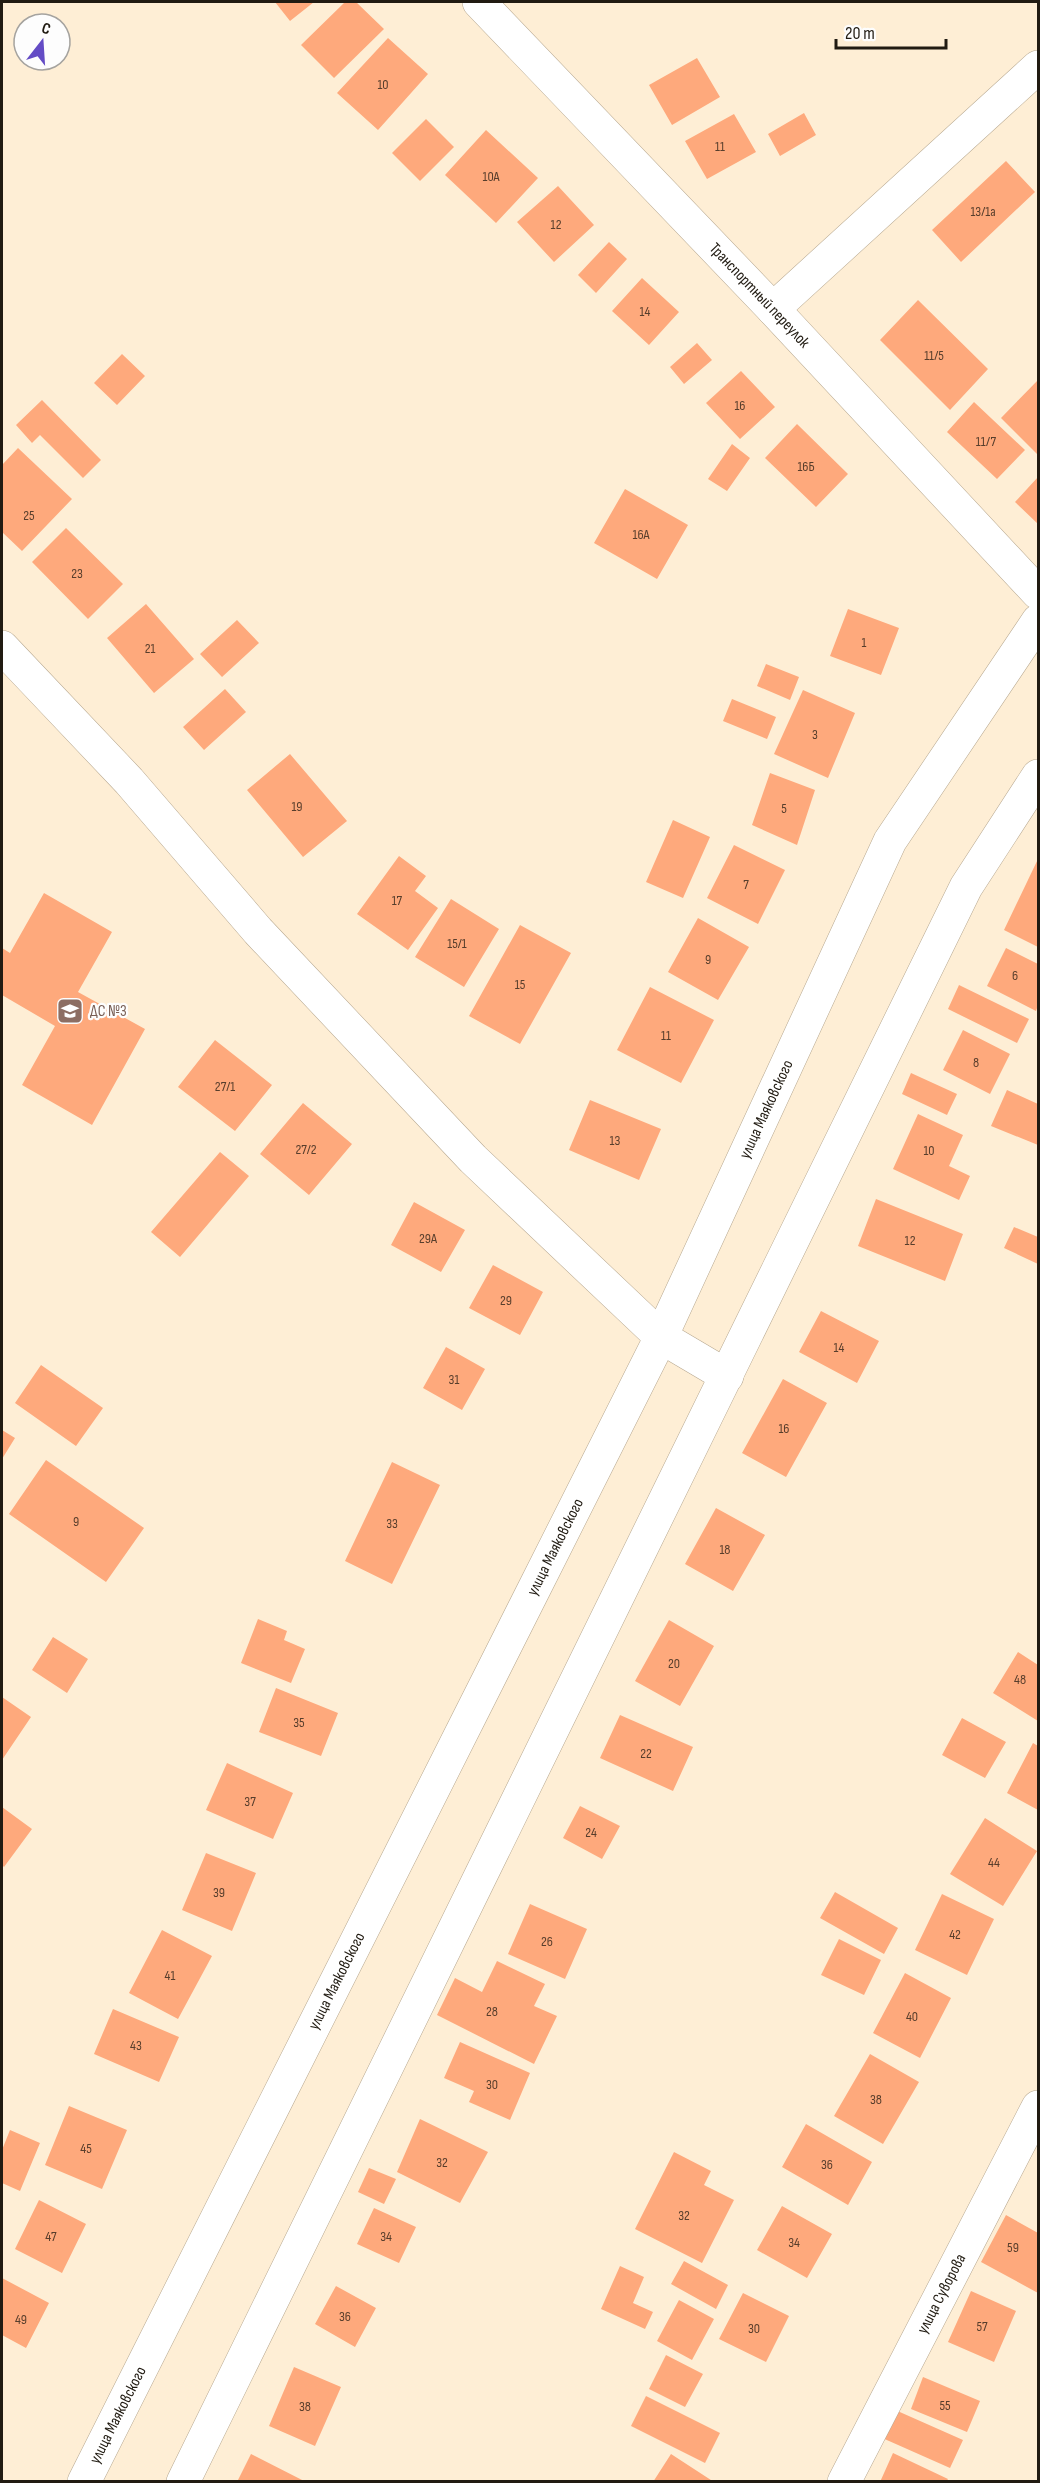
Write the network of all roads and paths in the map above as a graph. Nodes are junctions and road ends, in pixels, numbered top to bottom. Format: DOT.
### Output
graph roads {
  1 [pos="479,2"];
  2 [pos="1038,67"];
  3 [pos="773,309"];
  4 [pos="1038,593"];
  5 [pos="1038,621"];
  6 [pos="2,647"];
  7 [pos="1038,776"];
  8 [pos="661,1337"];
  9 [pos="728,1376"];
  10 [pos="1038,2107"];
  11 [pos="84,2481"];
  12 [pos="183,2481"];
  13 [pos="844,2481"];
  1 -- 3 [label="street, Транспортный переулок"];
  2 -- 3 [label="street"];
  3 -- 4 [label="street, Транспортный переулок"];
  5 -- 8 [label="street, улица Маяковского"];
  6 -- 8 [label="street"];
  7 -- 9 [label="street"];
  8 -- 9 [label="street"];
  8 -- 11 [label="street, улица Маяковского"];
  9 -- 12 [label="street"];
  10 -- 13 [label="street, улица Суворова"];
}
